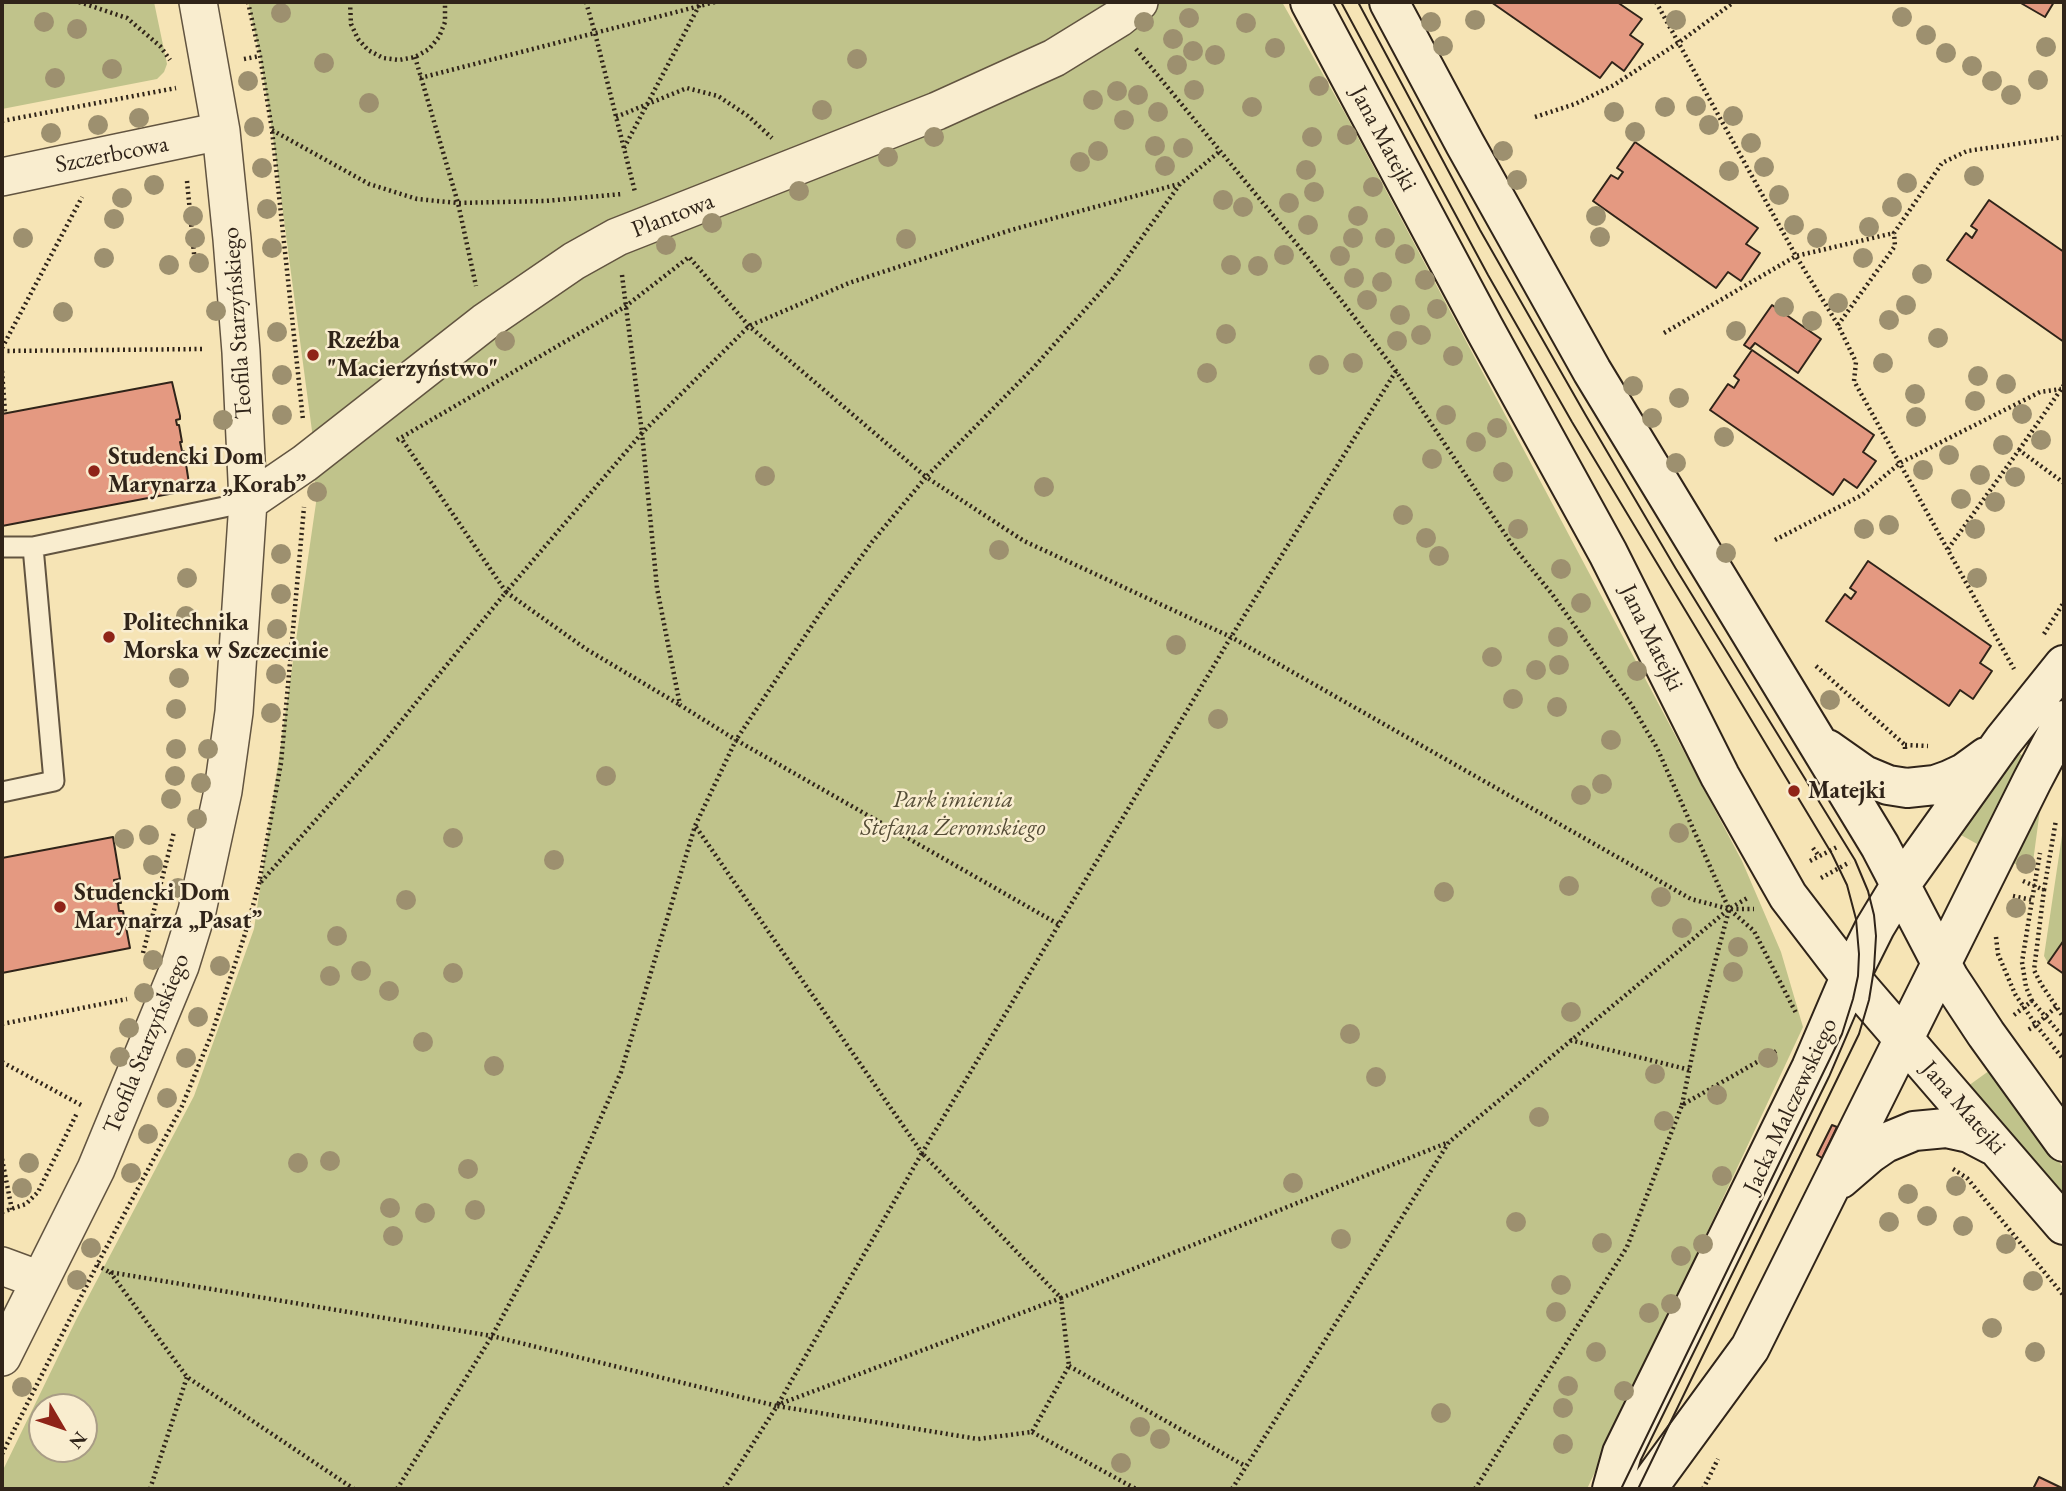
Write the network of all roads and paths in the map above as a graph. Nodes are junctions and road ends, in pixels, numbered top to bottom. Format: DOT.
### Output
graph roads {
  1 [pos="79,2"];
  2 [pos="198,2"];
  3 [pos="248,2"];
  4 [pos="350,2"];
  5 [pos="445,2"];
  6 [pos="586,2"];
  7 [pos="715,2"];
  8 [pos="1310,2"];
  9 [pos="1389,2"];
  10 [pos="1656,2"];
  11 [pos="1734,2"];
  12 [pos="700,4"];
  13 [pos="1129,10"];
  14 [pos="595,33"];
  15 [pos="1678,43"];
  16 [pos="415,57"];
  17 [pos="174,64"];
  18 [pos="420,78"];
  19 [pos="182,87"];
  20 [pos="648,102"];
  21 [pos="616,117"];
  22 [pos="1535,117"];
  23 [pos="2,121"];
  24 [pos="272,130"];
  25 [pos="221,131"];
  26 [pos="784,134"];
  27 [pos="2064,137"];
  28 [pos="773,139"];
  29 [pos="760,144"];
  30 [pos="623,148"];
  31 [pos="1219,152"];
  32 [pos="186,173"];
  33 [pos="2,177"];
  34 [pos="1180,184"];
  35 [pos="84,194"];
  36 [pos="458,203"];
  37 [pos="1894,233"];
  38 [pos="617,237"];
  39 [pos="1796,256"];
  40 [pos="196,281"];
  41 [pos="479,298"];
  42 [pos="626,306"];
  43 [pos="1838,324"];
  44 [pos="749,326"];
  45 [pos="1664,332"];
  46 [pos="201,335"];
  47 [pos="2,349"];
  48 [pos="203,349"];
  49 [pos="203,362"];
  50 [pos="2,371"];
  51 [pos="1396,371"];
  52 [pos="2063,387"];
  53 [pos="5,412"];
  54 [pos="303,429"];
  55 [pos="642,433"];
  56 [pos="401,438"];
  57 [pos="390,444"];
  58 [pos="2019,450"];
  59 [pos="1900,463"];
  60 [pos="926,477"];
  61 [pos="2064,483"];
  62 [pos="248,502"];
  63 [pos="1774,540"];
  64 [pos="2,547"];
  65 [pos="33,547"];
  66 [pos="1948,549"];
  67 [pos="506,592"];
  68 [pos="1231,637"];
  69 [pos="2064,664"];
  70 [pos="1814,665"];
  71 [pos="2018,676"];
  72 [pos="680,705"];
  73 [pos="2064,720"];
  74 [pos="1809,728"];
  75 [pos="736,740"];
  76 [pos="2003,741"];
  77 [pos="1905,755"];
  78 [pos="2,792"];
  79 [pos="2057,816"];
  80 [pos="695,826"];
  81 [pos="176,827"];
  82 [pos="1845,843"];
  83 [pos="1813,848"];
  84 [pos="1819,856"];
  85 [pos="1854,860"];
  86 [pos="1809,861"];
  87 [pos="1821,879"];
  88 [pos="259,884"];
  89 [pos="1901,884"];
  90 [pos="2044,890"];
  91 [pos="2004,892"];
  92 [pos="2032,900"];
  93 [pos="1729,909"];
  94 [pos="1767,909"];
  95 [pos="1058,924"];
  96 [pos="143,955"];
  97 [pos="1941,964"];
  98 [pos="1850,977"];
  99 [pos="131,988"];
  100 [pos="127,999"];
  101 [pos="2032,1001"];
  102 [pos="2056,1007"];
  103 [pos="122,1011"];
  104 [pos="2064,1018"];
  105 [pos="1800,1022"];
  106 [pos="2,1024"];
  107 [pos="1904,1038"];
  108 [pos="1570,1040"];
  109 [pos="1782,1048"];
  110 [pos="2063,1057"];
  111 [pos="2,1062"];
  112 [pos="1690,1070"];
  113 [pos="86,1093"];
  114 [pos="81,1105"];
  115 [pos="1682,1105"];
  116 [pos="1449,1142"];
  117 [pos="2064,1142"];
  118 [pos="922,1153"];
  119 [pos="2002,1153"];
  120 [pos="2,1159"];
  121 [pos="1949,1167"];
  122 [pos="1824,1200"];
  123 [pos="12,1210"];
  124 [pos="2,1212"];
  125 [pos="2064,1225"];
  126 [pos="2,1266"];
  127 [pos="109,1272"];
  128 [pos="40,1280"];
  129 [pos="2064,1296"];
  130 [pos="1061,1298"];
  131 [pos="492,1336"];
  132 [pos="2,1357"];
  133 [pos="1069,1366"];
  134 [pos="187,1377"];
  135 [pos="777,1406"];
  136 [pos="1032,1432"];
  137 [pos="2,1454"];
  138 [pos="1245,1466"];
  139 [pos="150,1489"];
  140 [pos="354,1489"];
  141 [pos="397,1489"];
  142 [pos="724,1489"];
  143 [pos="1136,1489"];
  144 [pos="1232,1489"];
  145 [pos="1475,1489"];
  146 [pos="1612,1489"];
  147 [pos="1647,1489"];
  1 -- 17 [label="path"];
  2 -- 25 [label="street, Teofila Starzyńskiego"];
  3 -- 24 [label="path"];
  4 -- 16 [label="path"];
  5 -- 16 [label="path"];
  6 -- 14 [label="path"];
  7 -- 12 [label="path"];
  8 -- 98 [label="street, Jana Matejki"];
  9 -- 74 [label="street"];
  10 -- 15 [label="path"];
  11 -- 15 [label="path"];
  12 -- 14 [label="path"];
  12 -- 20 [label="path"];
  13 -- 31 [label="path"];
  13 -- 38 [label="street, Plantowa"];
  14 -- 18 [label="path"];
  14 -- 21 [label="path"];
  15 -- 22 [label="path"];
  15 -- 39 [label="path"];
  16 -- 18 [label="path"];
  18 -- 36 [label="path"];
  19 -- 23 [label="path"];
  20 -- 21 [label="path"];
  20 -- 28 [label="path"];
  20 -- 30 [label="path"];
  21 -- 30 [label="path"];
  24 -- 36 [label="path"];
  24 -- 54 [label="path"];
  25 -- 33 [label="street, Szczerbcowa"];
  25 -- 62 [label="street, Teofila Starzyńskiego"];
  26 -- 28 [label="path"];
  27 -- 37 [label="path"];
  28 -- 29 [label="path"];
  30 -- 36 [label="path"];
  31 -- 34 [label="path"];
  31 -- 51 [label="path"];
  32 -- 40 [label="path"];
  34 -- 44 [label="path"];
  34 -- 60 [label="path"];
  35 -- 47 [label="path"];
  36 -- 41 [label="path"];
  37 -- 39 [label="path"];
  37 -- 43 [label="path"];
  38 -- 42 [label="path"];
  38 -- 62 [label="street, Plantowa"];
  39 -- 43 [label="path"];
  39 -- 45 [label="path"];
  42 -- 44 [label="path"];
  42 -- 55 [label="path"];
  42 -- 56 [label="path"];
  43 -- 59 [label="path"];
  44 -- 55 [label="path"];
  44 -- 60 [label="path"];
  46 -- 48 [label="path"];
  47 -- 48 [label="path"];
  48 -- 49 [label="path"];
  50 -- 53 [label="path"];
  51 -- 68 [label="path"];
  51 -- 93 [label="path"];
  52 -- 58 [label="path"];
  52 -- 59 [label="path"];
  55 -- 67 [label="path"];
  55 -- 72 [label="path"];
  56 -- 57 [label="path"];
  56 -- 67 [label="path"];
  58 -- 61 [label="path"];
  58 -- 66 [label="path"];
  59 -- 63 [label="path"];
  59 -- 66 [label="path"];
  60 -- 68 [label="path"];
  60 -- 75 [label="path"];
  62 -- 65 [label="lane"];
  62 -- 128 [label="street, Teofila Starzyńskiego"];
  64 -- 65 [label="lane"];
  65 -- 78 [label="lane"];
  66 -- 71 [label="path"];
  67 -- 72 [label="path"];
  67 -- 88 [label="path"];
  68 -- 93 [label="path"];
  68 -- 95 [label="path"];
  69 -- 76 [label="street, Jacka Malczewskiego"];
  70 -- 77 [label="path"];
  72 -- 75 [label="path"];
  73 -- 97 [label="street"];
  74 -- 76 [label="street, Jacka Malczewskiego"];
  74 -- 89 [label="street"];
  75 -- 80 [label="path"];
  75 -- 95 [label="path"];
  76 -- 89 [label="street, Jacka Malczewskiego"];
  79 -- 90 [label="path"];
  80 -- 118 [label="path"];
  80 -- 131 [label="path"];
  81 -- 96 [label="path"];
  82 -- 84 [label="path"];
  83 -- 84 [label="path"];
  84 -- 86 [label="path"];
  85 -- 87 [label="path"];
  89 -- 97 [label="street"];
  89 -- 98 [label="street, Jacka Malczewskiego"];
  90 -- 92 [label="path"];
  90 -- 102 [label="path"];
  91 -- 92 [label="path"];
  92 -- 101 [label="path"];
  93 -- 94 [label="path"];
  93 -- 105 [label="path"];
  93 -- 108 [label="path"];
  93 -- 112 [label="path"];
  95 -- 118 [label="path"];
  97 -- 107 [label="street"];
  97 -- 117 [label="street"];
  98 -- 107 [label="street, Jana Matejki"];
  98 -- 146 [label="street, Jacka Malczewskiego"];
  99 -- 100 [label="path"];
  100 -- 103 [label="path"];
  100 -- 106 [label="path"];
  102 -- 104 [label="path"];
  102 -- 110 [label="path"];
  107 -- 119 [label="street, Jana Matejki"];
  107 -- 122 [label="street"];
  108 -- 112 [label="path"];
  108 -- 116 [label="path"];
  109 -- 115 [label="path"];
  111 -- 114 [label="path"];
  112 -- 115 [label="path"];
  113 -- 114 [label="path"];
  114 -- 123 [label="path"];
  115 -- 145 [label="path"];
  116 -- 130 [label="path"];
  116 -- 138 [label="path"];
  118 -- 130 [label="path"];
  118 -- 135 [label="path"];
  119 -- 122 [label="street"];
  119 -- 125 [label="street, Jana Matejki"];
  120 -- 123 [label="path"];
  121 -- 129 [label="path"];
  122 -- 147 [label="street"];
  123 -- 124 [label="path"];
  126 -- 128 [label="street"];
  127 -- 131 [label="path"];
  127 -- 134 [label="path"];
  127 -- 137 [label="path"];
  128 -- 132 [label="street, Teofila Starzyńskiego"];
  130 -- 133 [label="path"];
  130 -- 135 [label="path"];
  131 -- 135 [label="path"];
  131 -- 141 [label="path"];
  133 -- 136 [label="path"];
  133 -- 138 [label="path"];
  134 -- 139 [label="path"];
  134 -- 140 [label="path"];
  135 -- 136 [label="path"];
  135 -- 142 [label="path"];
  136 -- 143 [label="path"];
  138 -- 144 [label="path"];
}
